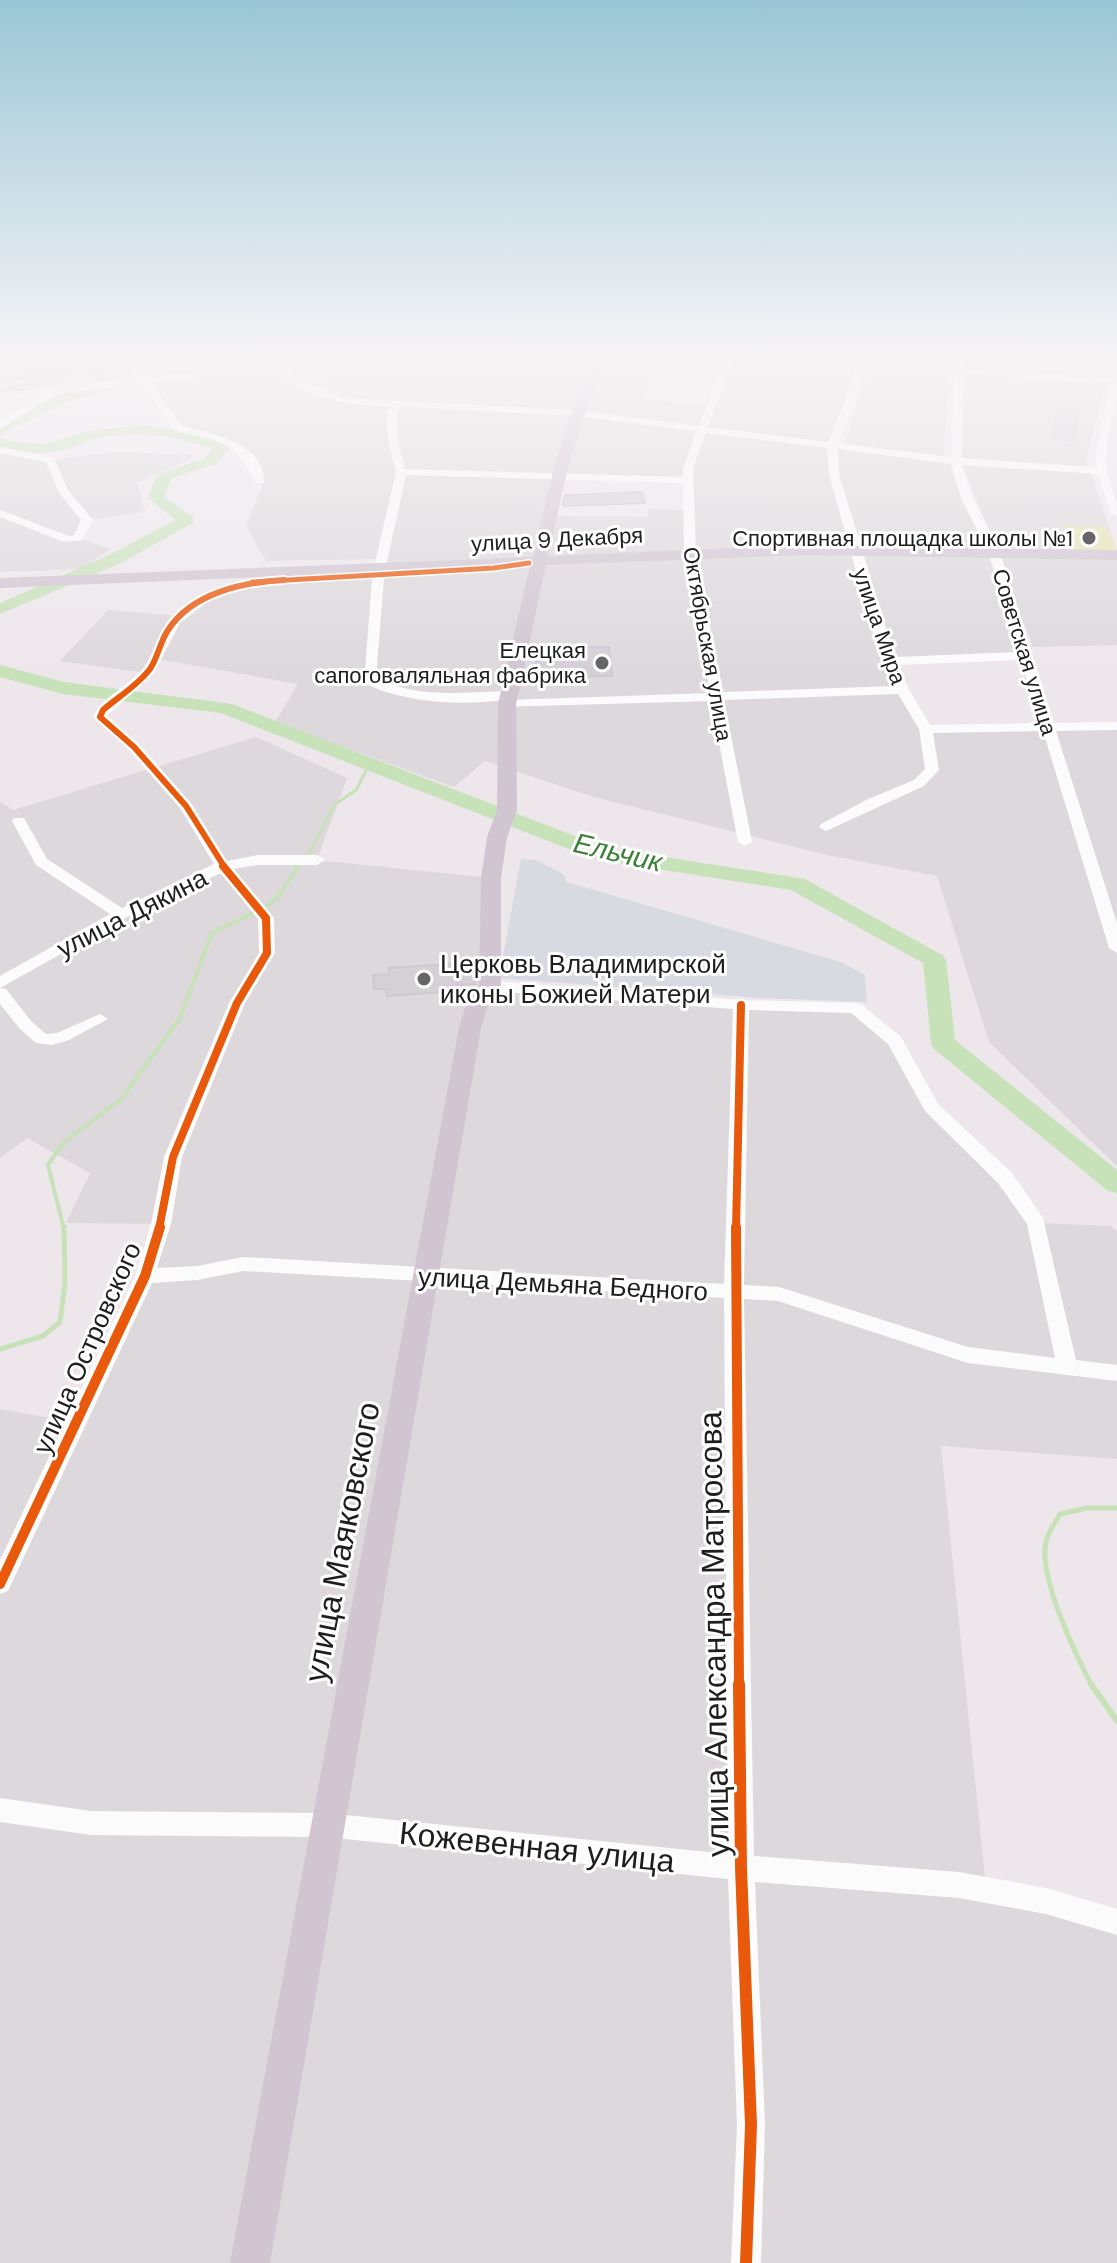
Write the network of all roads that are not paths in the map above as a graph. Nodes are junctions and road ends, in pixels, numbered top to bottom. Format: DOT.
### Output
graph roads {
  1 [pos="50,461"];
  2 [pos="253,461"];
  3 [pos="397,461"];
  4 [pos="562,461"];
  5 [pos="692,461"];
  6 [pos="833,461"];
  7 [pos="956,461"];
  8 [pos="1101,461"];
  9 [pos="1102,471"];
  10 [pos="401,472"];
  11 [pos="558,476"];
  12 [pos="687,480"];
  13 [pos="260,481"];
  14 [pos="0,513"];
  15 [pos="1117,513"];
  16 [pos="854,550"];
  17 [pos="994,552"];
  18 [pos="690,555"];
  19 [pos="1117,555"];
  20 [pos="534,562"];
  21 [pos="378,576"];
  22 [pos="0,583"];
  23 [pos="1027,656"];
  24 [pos="892,661"];
  25 [pos="902,690"];
  26 [pos="716,696"];
  27 [pos="508,699"];
  28 [pos="1117,726"];
  29 [pos="1048,727"];
  30 [pos="926,729"];
  31 [pos="19,821"];
  32 [pos="826,827"];
  33 [pos="745,842"];
  34 [pos="317,860"];
  35 [pos="223,866"];
  36 [pos="121,914"];
  37 [pos="1115,938"];
  38 [pos="0,983"];
  39 [pos="490,986"];
  40 [pos="0,993"];
  41 [pos="741,1005"];
  42 [pos="100,1019"];
  43 [pos="145,1276"];
  44 [pos="428,1276"];
  45 [pos="734,1294"];
  46 [pos="1067,1365"];
  47 [pos="1117,1373"];
  48 [pos="0,1584"];
  49 [pos="0,1810"];
  50 [pos="326,1825"];
  51 [pos="741,1868"];
  52 [pos="1117,1922"];
  53 [pos="250,2263"];
  54 [pos="746,2263"];
  1 -- 14 [label="street"];
  2 -- 13 [label="street"];
  3 -- 10 [label="street"];
  4 -- 11 [label="main road, улица Маяковского"];
  5 -- 12 [label="street, Октябрьская улица"];
  6 -- 16 [label="street, улица Мира"];
  7 -- 9 [label="street"];
  7 -- 17 [label="street, Советская улица"];
  8 -- 9 [label="street"];
  9 -- 15 [label="street"];
  10 -- 11 [label="street"];
  10 -- 21 [label="street"];
  11 -- 12 [label="street"];
  11 -- 20 [label="main road, улица Маяковского"];
  12 -- 18 [label="street, Октябрьская улица"];
  16 -- 17 [label="main road, улица 9 Декабря"];
  16 -- 18 [label="main road, улица 9 Декабря"];
  16 -- 24 [label="street, улица Мира"];
  17 -- 19 [label="main road, улица 9 Декабря"];
  17 -- 23 [label="street, Советская улица"];
  18 -- 20 [label="main road, улица 9 Декабря"];
  18 -- 26 [label="street, Октябрьская улица"];
  20 -- 21 [label="street"];
  20 -- 22 [label="main road, улица 9 Декабря"];
  20 -- 27 [label="main road, улица Маяковского"];
  21 -- 27 [label="street"];
  21 -- 35 [label="street, улица Островского"];
  23 -- 24 [label="street"];
  23 -- 29 [label="street, Советская улица"];
  24 -- 25 [label="street, улица Мира"];
  25 -- 26 [label="street"];
  25 -- 30 [label="street, улица Мира"];
  26 -- 27 [label="street"];
  26 -- 33 [label="street, Октябрьская улица"];
  27 -- 39 [label="main road, улица Маяковского"];
  28 -- 29 [label="street"];
  29 -- 30 [label="street"];
  29 -- 37 [label="street, Советская улица"];
  30 -- 32 [label="street, улица Мира"];
  31 -- 36 [label="street"];
  34 -- 35 [label="street, улица Дякина"];
  35 -- 36 [label="street, улица Дякина"];
  35 -- 43 [label="street, улица Островского"];
  36 -- 38 [label="street, улица Дякина"];
  39 -- 41 [label="street"];
  39 -- 44 [label="main road, улица Маяковского"];
  40 -- 42 [label="street"];
  41 -- 45 [label="street, улица Александра Матросова"];
  41 -- 46 [label="street"];
  43 -- 44 [label="street, улица Демьяна Бедного"];
  43 -- 48 [label="street, улица Островского"];
  44 -- 45 [label="street, улица Демьяна Бедного"];
  44 -- 50 [label="main road, улица Маяковского"];
  45 -- 46 [label="street, улица Демьяна Бедного"];
  45 -- 51 [label="street, улица Александра Матросова"];
  46 -- 47 [label="street, улица Демьяна Бедного"];
  49 -- 50 [label="street, Кожевенная улица"];
  50 -- 51 [label="street, Кожевенная улица"];
  50 -- 53 [label="main road, улица Маяковского"];
  51 -- 52 [label="street, Кожевенная улица"];
  51 -- 54 [label="street, улица Александра Матросова"];
}
